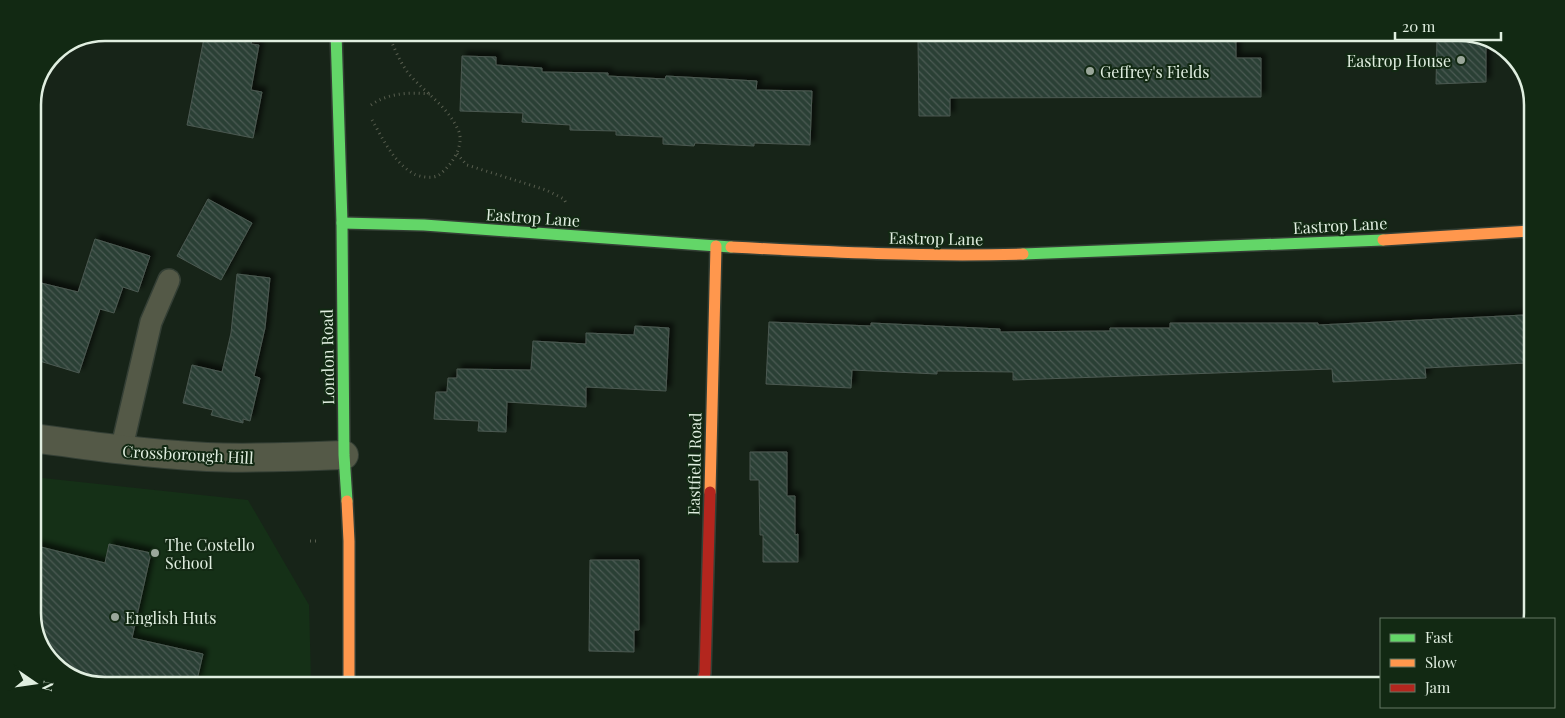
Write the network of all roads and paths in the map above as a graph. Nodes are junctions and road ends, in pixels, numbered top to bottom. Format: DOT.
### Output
graph roads {
  1 [pos="336,41"];
  2 [pos="391,41"];
  3 [pos="430,94"];
  4 [pos="366,108"];
  5 [pos="369,116"];
  6 [pos="456,154"];
  7 [pos="342,223"];
  8 [pos="1524,231"];
  9 [pos="583,237"];
  10 [pos="716,246"];
  11 [pos="169,280"];
  12 [pos="41,439"];
  13 [pos="121,451"];
  14 [pos="344,455"];
  15 [pos="349,677"];
  16 [pos="704,677"];
  1 -- 7 [label="street, London Road"];
  2 -- 3 [label="path"];
  3 -- 4 [label="path"];
  3 -- 6 [label="path"];
  5 -- 6 [label="path"];
  6 -- 9 [label="path"];
  7 -- 9 [label="street, Eastrop Lane"];
  7 -- 14 [label="street, London Road"];
  8 -- 10 [label="street, Eastrop Lane"];
  9 -- 10 [label="street, Eastrop Lane"];
  10 -- 16 [label="street, Eastfield Road"];
  11 -- 13 [label="lane"];
  12 -- 13 [label="street, Crossborough Hill"];
  13 -- 14 [label="street, Crossborough Hill"];
  14 -- 15 [label="street, London Road"];
}
